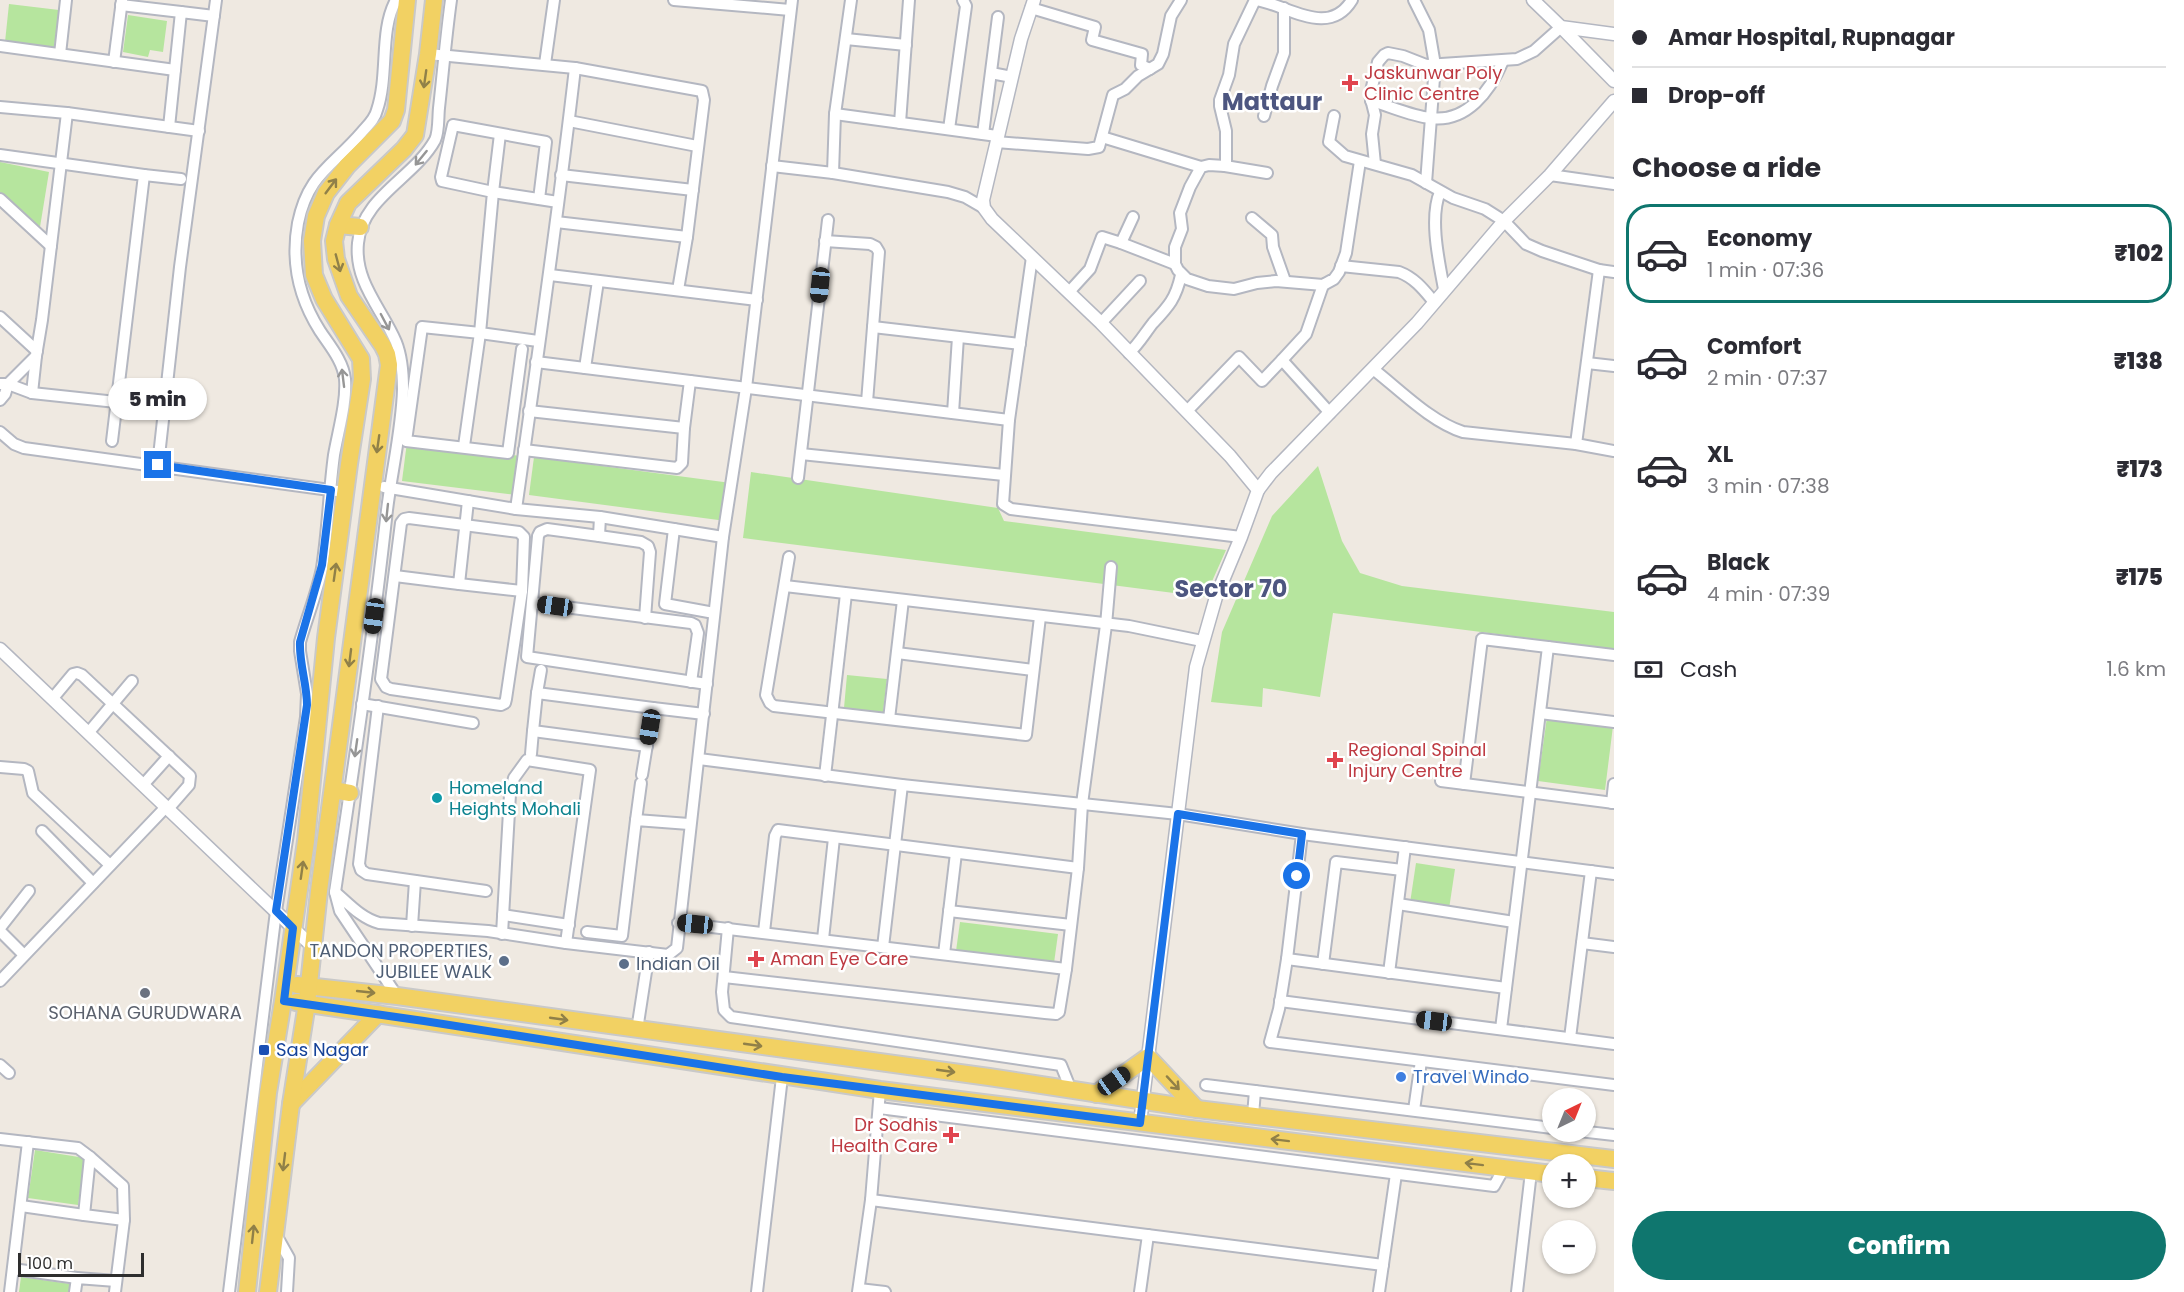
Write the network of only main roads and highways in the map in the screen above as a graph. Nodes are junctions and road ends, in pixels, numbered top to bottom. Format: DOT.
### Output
graph roads {
  1 [pos="407,0"];
  2 [pos="434,0"];
  3 [pos="338,225"];
  4 [pos="360,227"];
  5 [pos="383,346"];
  6 [pos="361,359"];
  7 [pos="285,984"];
  8 [pos="308,986"];
  9 [pos="284,1001"];
  10 [pos="307,1004"];
  11 [pos="378,1014"];
  12 [pos="1096,1094"];
  13 [pos="291,1104"];
  14 [pos="1197,1109"];
  15 [pos="1614,1159"];
  16 [pos="1542,1173"];
  17 [pos="1596,1179"];
  18 [pos="1614,1181"];
  19 [pos="247,1292"];
  20 [pos="268,1292"];
  6 -- 1 [label="main road, one-way"];
  2 -- 3 [label="main road, one-way"];
  3 -- 4 [label="main road"];
  3 -- 5 [label="main road, one-way"];
  5 -- 6 [label="main road"];
  5 -- 8 [label="main road, one-way"];
  7 -- 6 [label="main road, one-way"];
  7 -- 8 [label="main road"];
  7 -- 9 [label="main road"];
  8 -- 10 [label="main road"];
  8 -- 12 [label="main road, one-way"];
  9 -- 10 [label="main road"];
  19 -- 9 [label="main road, one-way"];
  10 -- 11 [label="main road"];
  10 -- 13 [label="main road"];
  11 -- 13 [label="main road"];
  16 -- 11 [label="main road, one-way"];
  12 -- 14 [label="main road"];
  12 -- 14 [label="main road, one-way"];
  13 -- 20 [label="main road, one-way"];
  14 -- 15 [label="main road"];
  17 -- 18 [label="main road"];
}
